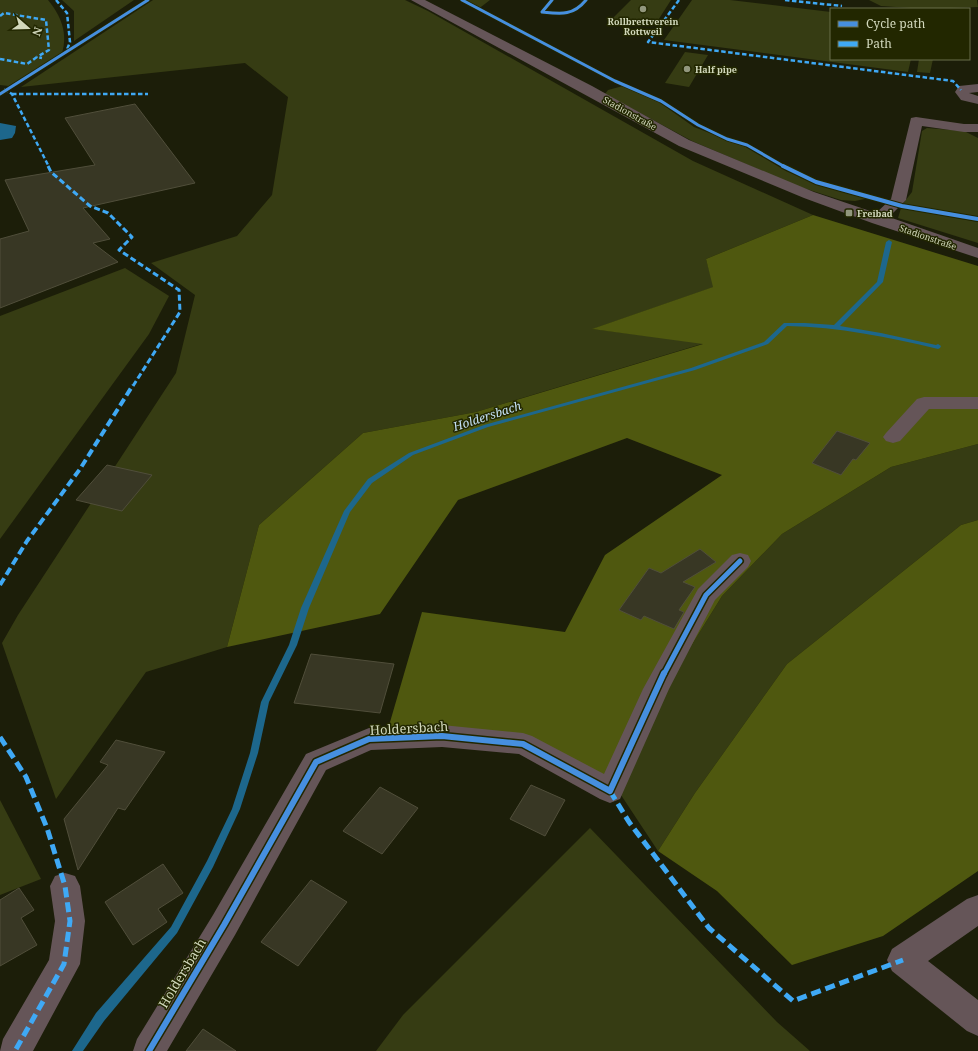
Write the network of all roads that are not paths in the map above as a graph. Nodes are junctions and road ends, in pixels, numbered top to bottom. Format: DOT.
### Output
graph roads {
  1 [pos="417,0"];
  2 [pos="978,88"];
  3 [pos="978,100"];
  4 [pos="978,128"];
  5 [pos="898,194"];
  6 [pos="850,211"];
  7 [pos="878,220"];
  8 [pos="978,253"];
  9 [pos="978,403"];
  10 [pos="893,437"];
  11 [pos="740,561"];
  12 [pos="65,886"];
  13 [pos="978,909"];
  14 [pos="978,1020"];
  15 [pos="15,1051"];
  16 [pos="149,1051"];
  1 -- 6 [label="street, Stadionstraße"];
  2 -- 3 [label="street"];
  4 -- 5 [label="street"];
  5 -- 6 [label="street"];
  5 -- 7 [label="street"];
  6 -- 7 [label="street, Stadionstraße"];
  7 -- 8 [label="street, Stadionstraße"];
  9 -- 10 [label="street"];
  11 -- 16 [label="street, Holdersbach"];
  12 -- 15 [label="street"];
  13 -- 14 [label="street"];
}
